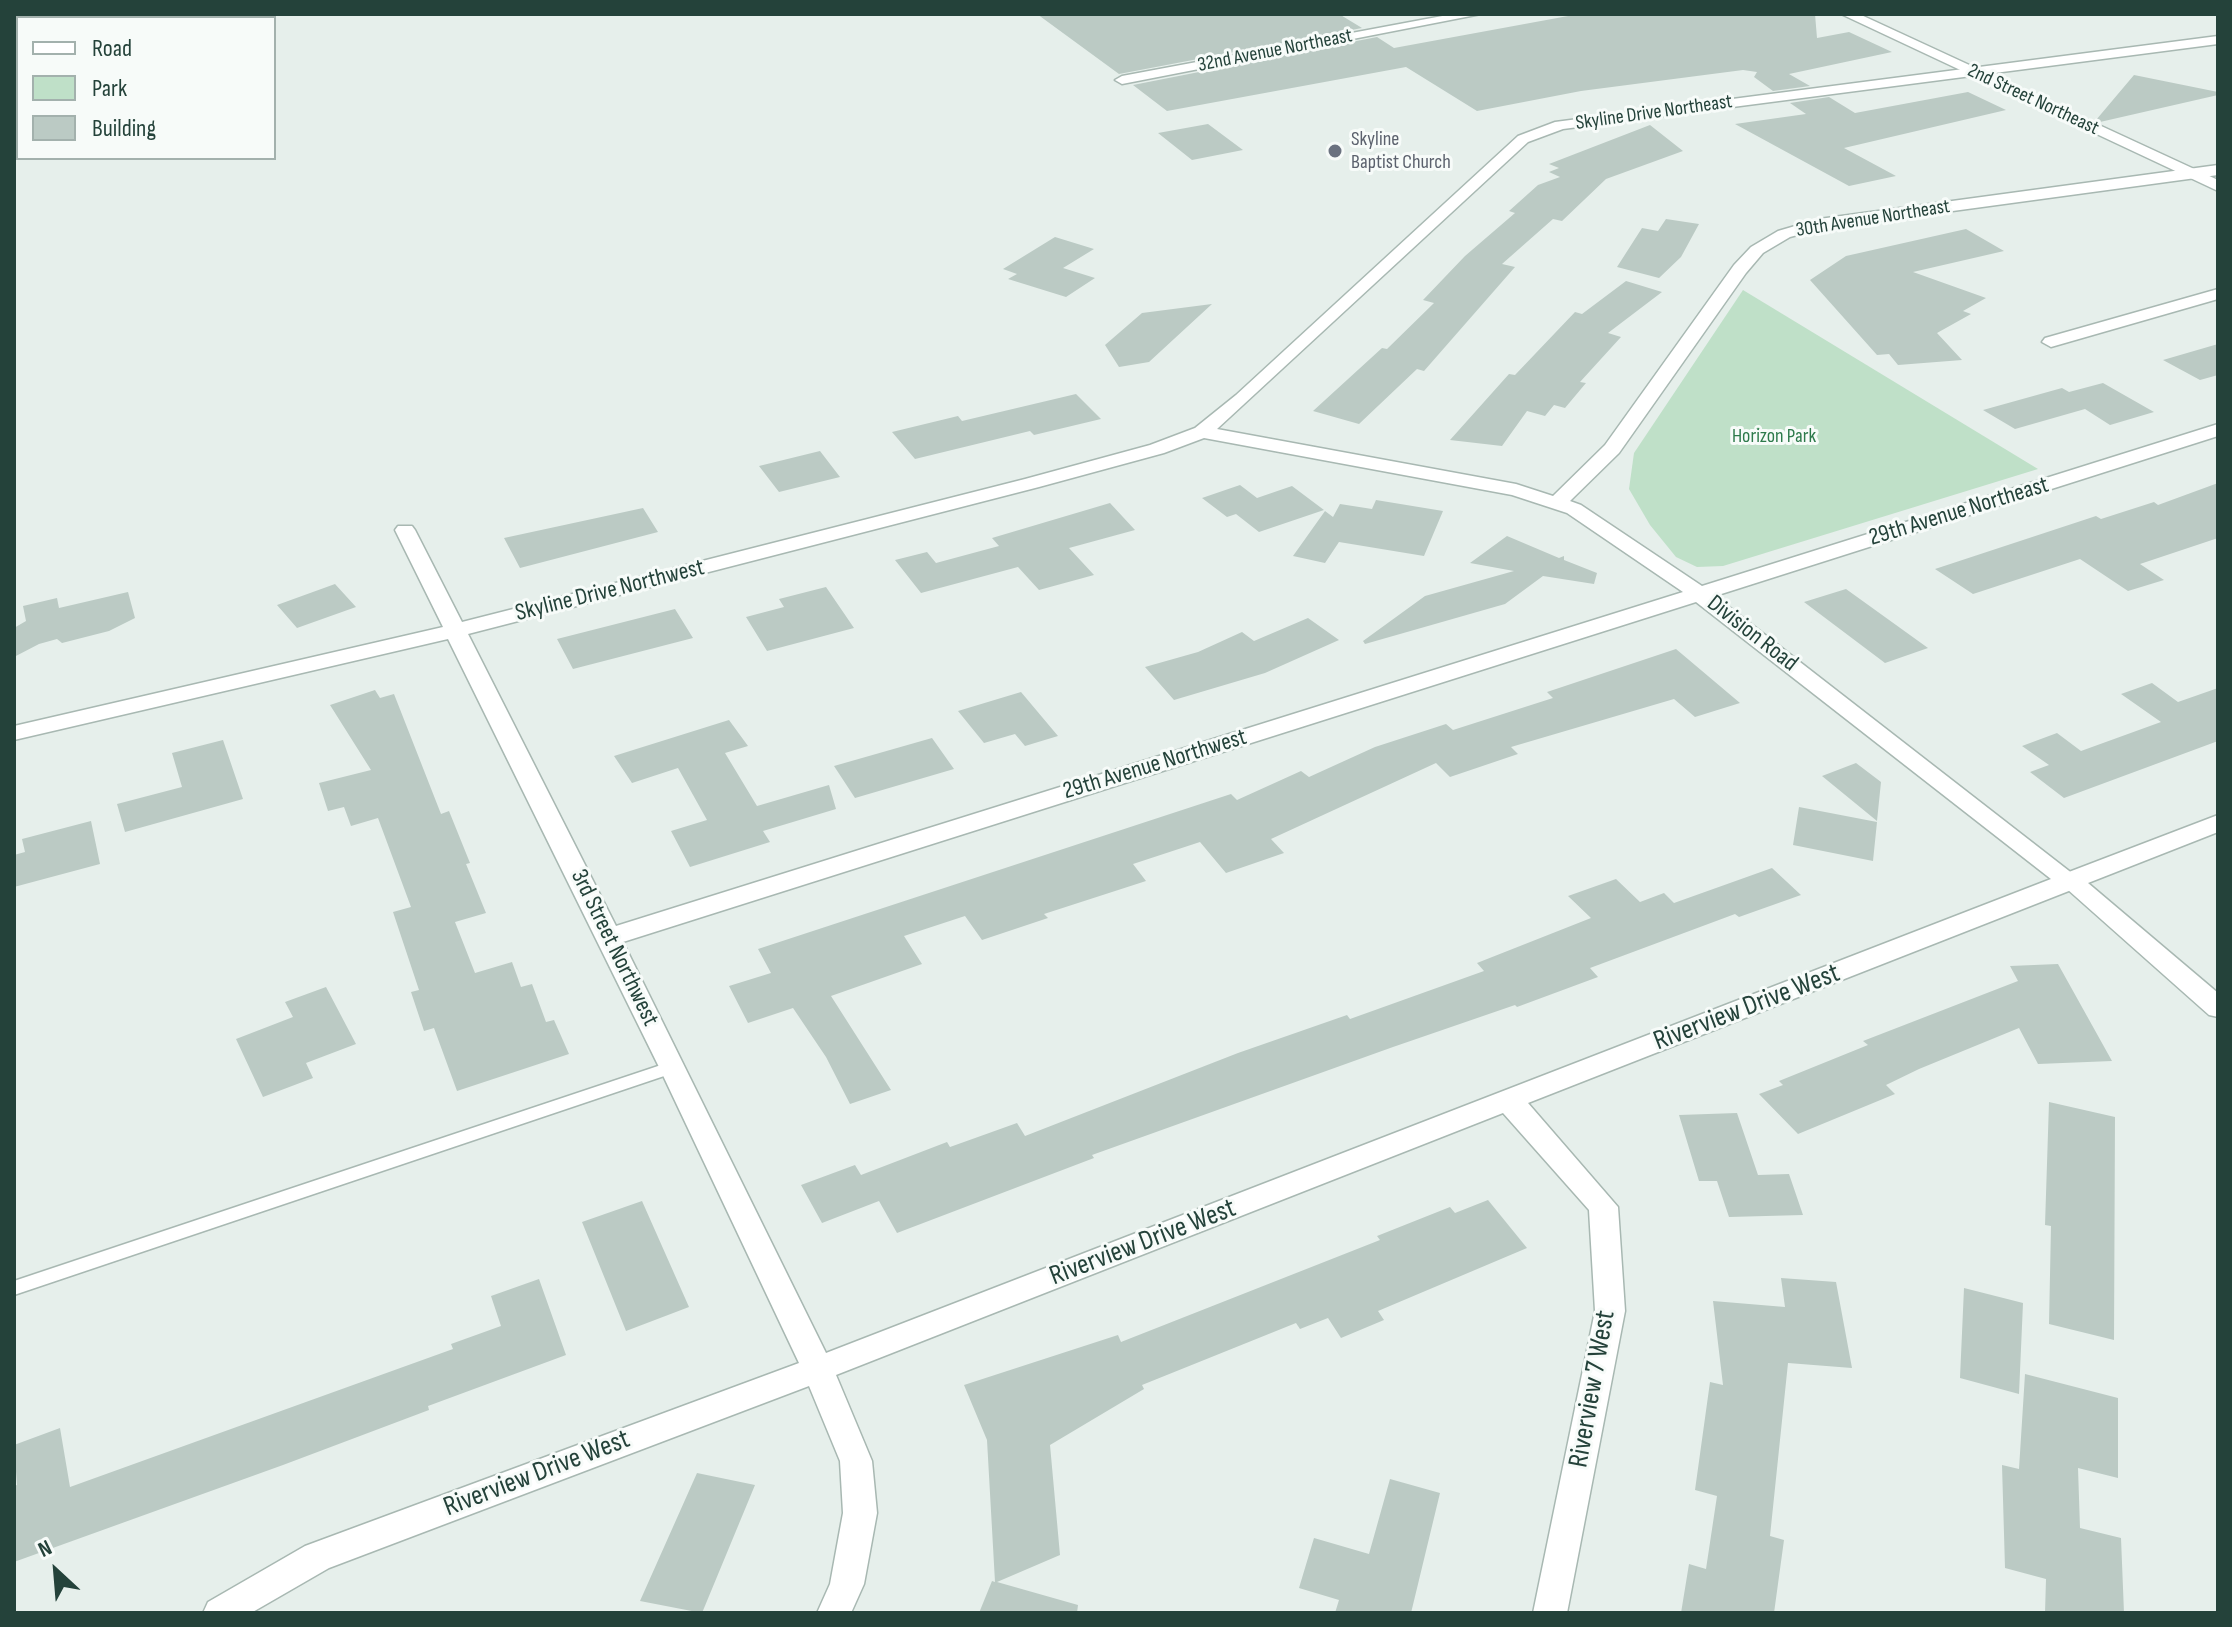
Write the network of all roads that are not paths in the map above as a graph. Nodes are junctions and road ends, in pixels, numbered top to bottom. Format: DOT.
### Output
graph roads {
  1 [pos="1382,14"];
  2 [pos="1474,14"];
  3 [pos="1848,14"];
  4 [pos="1404,27"];
  5 [pos="2218,40"];
  6 [pos="1970,71"];
  7 [pos="1122,80"];
  8 [pos="2218,170"];
  9 [pos="2192,174"];
  10 [pos="2218,186"];
  11 [pos="2218,294"];
  12 [pos="2051,342"];
  13 [pos="2218,430"];
  14 [pos="1202,432"];
  15 [pos="1557,503"];
  16 [pos="405,530"];
  17 [pos="1700,594"];
  18 [pos="453,631"];
  19 [pos="14,733"];
  20 [pos="2218,823"];
  21 [pos="2070,881"];
  22 [pos="610,937"];
  23 [pos="2218,1012"];
  24 [pos="673,1067"];
  25 [pos="1510,1102"];
  26 [pos="14,1288"];
  27 [pos="818,1369"];
  28 [pos="220,1613"];
  29 [pos="834,1613"];
  30 [pos="1550,1613"];
  1 -- 4 [label="street"];
  2 -- 4 [label="street, 32nd Avenue Northeast"];
  3 -- 6 [label="street, 2nd Street Northeast"];
  4 -- 7 [label="street, 32nd Avenue Northeast"];
  5 -- 6 [label="street, Skyline Drive Northeast"];
  6 -- 9 [label="street, 2nd Street Northeast"];
  6 -- 14 [label="street, Skyline Drive Northeast"];
  8 -- 9 [label="street, 30th Avenue Northeast"];
  9 -- 10 [label="street, 2nd Street Northeast"];
  9 -- 15 [label="street, 30th Avenue Northeast"];
  11 -- 12 [label="street"];
  13 -- 17 [label="street, 29th Avenue Northeast"];
  14 -- 15 [label="street, Division Road"];
  14 -- 18 [label="street, Skyline Drive Northwest"];
  15 -- 17 [label="street, Division Road"];
  16 -- 18 [label="street, 3rd Street Northwest"];
  17 -- 21 [label="street, Division Road"];
  17 -- 22 [label="street, 29th Avenue Northwest"];
  18 -- 19 [label="street, Skyline Drive Northwest"];
  18 -- 22 [label="street, 3rd Street Northwest"];
  20 -- 21 [label="street, Riverview Drive West"];
  21 -- 23 [label="street, Division Road"];
  21 -- 25 [label="street, Riverview Drive West"];
  22 -- 24 [label="street, 3rd Street Northwest"];
  24 -- 26 [label="lane"];
  24 -- 27 [label="street, 3rd Street Northwest"];
  25 -- 27 [label="street, Riverview Drive West"];
  25 -- 30 [label="street, Riverview 7 West"];
  27 -- 28 [label="street, Riverview Drive West"];
  27 -- 29 [label="street, 3rd Street Northwest"];
}
